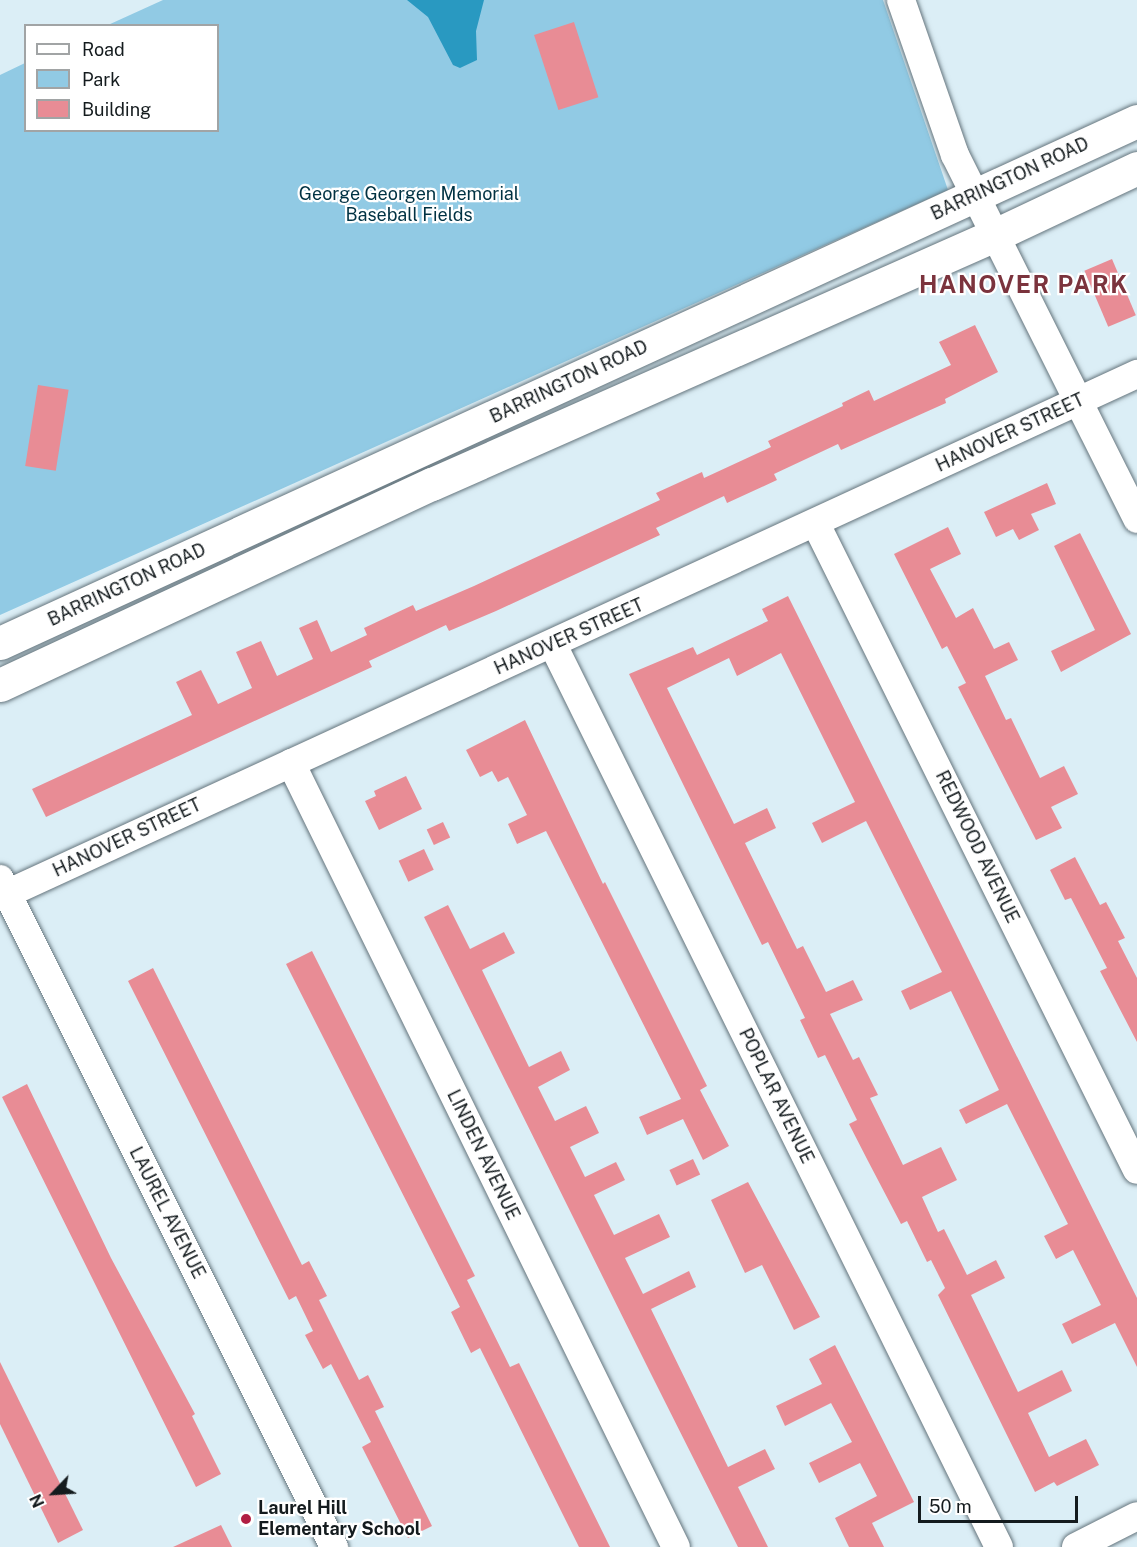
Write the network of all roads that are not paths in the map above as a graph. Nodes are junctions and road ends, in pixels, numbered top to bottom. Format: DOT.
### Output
graph roads {
  1 [pos="901,0"];
  2 [pos="1137,121"];
  3 [pos="1137,168"];
  4 [pos="977,194"];
  5 [pos="997,234"];
  6 [pos="1137,374"];
  7 [pos="1078,400"];
  8 [pos="1137,519"];
  9 [pos="816,524"];
  10 [pos="0,643"];
  11 [pos="553,645"];
  12 [pos="0,685"];
  13 [pos="291,763"];
  14 [pos="2,890"];
  15 [pos="1137,1170"];
  16 [pos="1137,1516"];
  17 [pos="334,1547"];
  18 [pos="676,1547"];
  19 [pos="999,1547"];
  20 [pos="1076,1547"];
  1 -- 4 [label="street"];
  2 -- 4 [label="main road, BARRINGTON ROAD"];
  3 -- 5 [label="main road, BARRINGTON ROAD"];
  4 -- 5 [label="street"];
  4 -- 10 [label="main road, BARRINGTON ROAD"];
  5 -- 7 [label="street"];
  5 -- 12 [label="main road, BARRINGTON ROAD"];
  6 -- 7 [label="street, HANOVER STREET"];
  7 -- 8 [label="street"];
  7 -- 9 [label="street, HANOVER STREET"];
  9 -- 11 [label="street, HANOVER STREET"];
  9 -- 15 [label="street, REDWOOD AVENUE"];
  11 -- 13 [label="street, HANOVER STREET"];
  11 -- 19 [label="street, POPLAR AVENUE"];
  13 -- 14 [label="street, HANOVER STREET"];
  13 -- 18 [label="street, LINDEN AVENUE"];
  14 -- 17 [label="street, LAUREL AVENUE"];
  16 -- 20 [label="street"];
}
